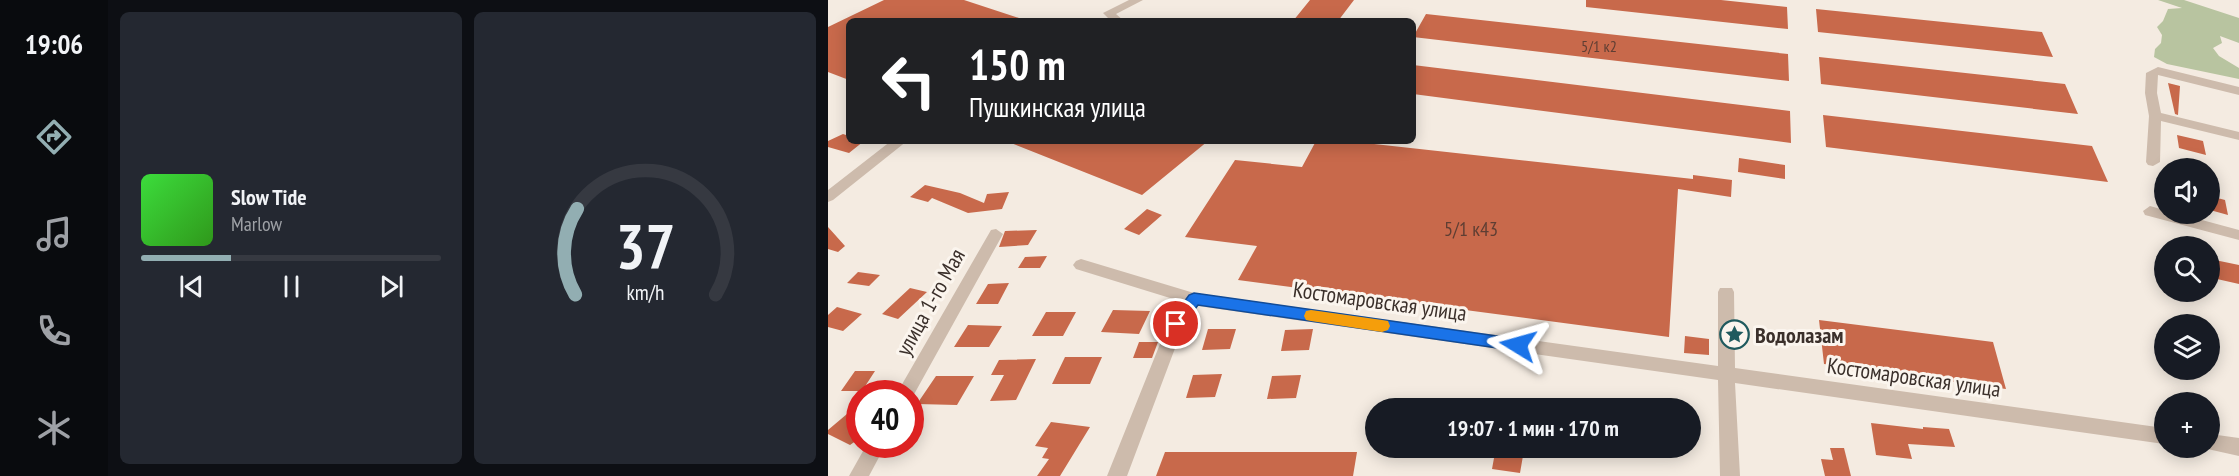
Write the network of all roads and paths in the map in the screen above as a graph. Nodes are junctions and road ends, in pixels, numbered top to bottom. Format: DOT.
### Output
graph roads {
  1 [pos="1138,0"];
  2 [pos="1114,18"];
  3 [pos="2239,91"];
  4 [pos="2155,116"];
  5 [pos="2239,136"];
  6 [pos="896,144"];
  7 [pos="2153,162"];
  8 [pos="828,197"];
  9 [pos="2150,211"];
  10 [pos="996,234"];
  11 [pos="2239,235"];
  12 [pos="1081,265"];
  13 [pos="1726,292"];
  14 [pos="1194,299"];
  15 [pos="1726,375"];
  16 [pos="913,380"];
  17 [pos="2154,435"];
  18 [pos="2220,444"];
  19 [pos="2238,448"];
  20 [pos="869,458"];
  21 [pos="859,476"];
  22 [pos="1117,476"];
  23 [pos="1730,476"];
  1 -- 2 [label="street"];
  3 -- 4 [label="street"];
  4 -- 5 [label="street"];
  4 -- 7 [label="street"];
  6 -- 8 [label="street"];
  9 -- 11 [label="street"];
  10 -- 16 [label="street, улица 1-го Мая"];
  12 -- 14 [label="street, Костомаровская улица"];
  13 -- 15 [label="street"];
  14 -- 15 [label="street, Костомаровская улица"];
  14 -- 22 [label="street"];
  15 -- 17 [label="street, Костомаровская улица"];
  15 -- 23 [label="street"];
  18 -- 19 [label="street"];
  20 -- 21 [label="street"];
}
